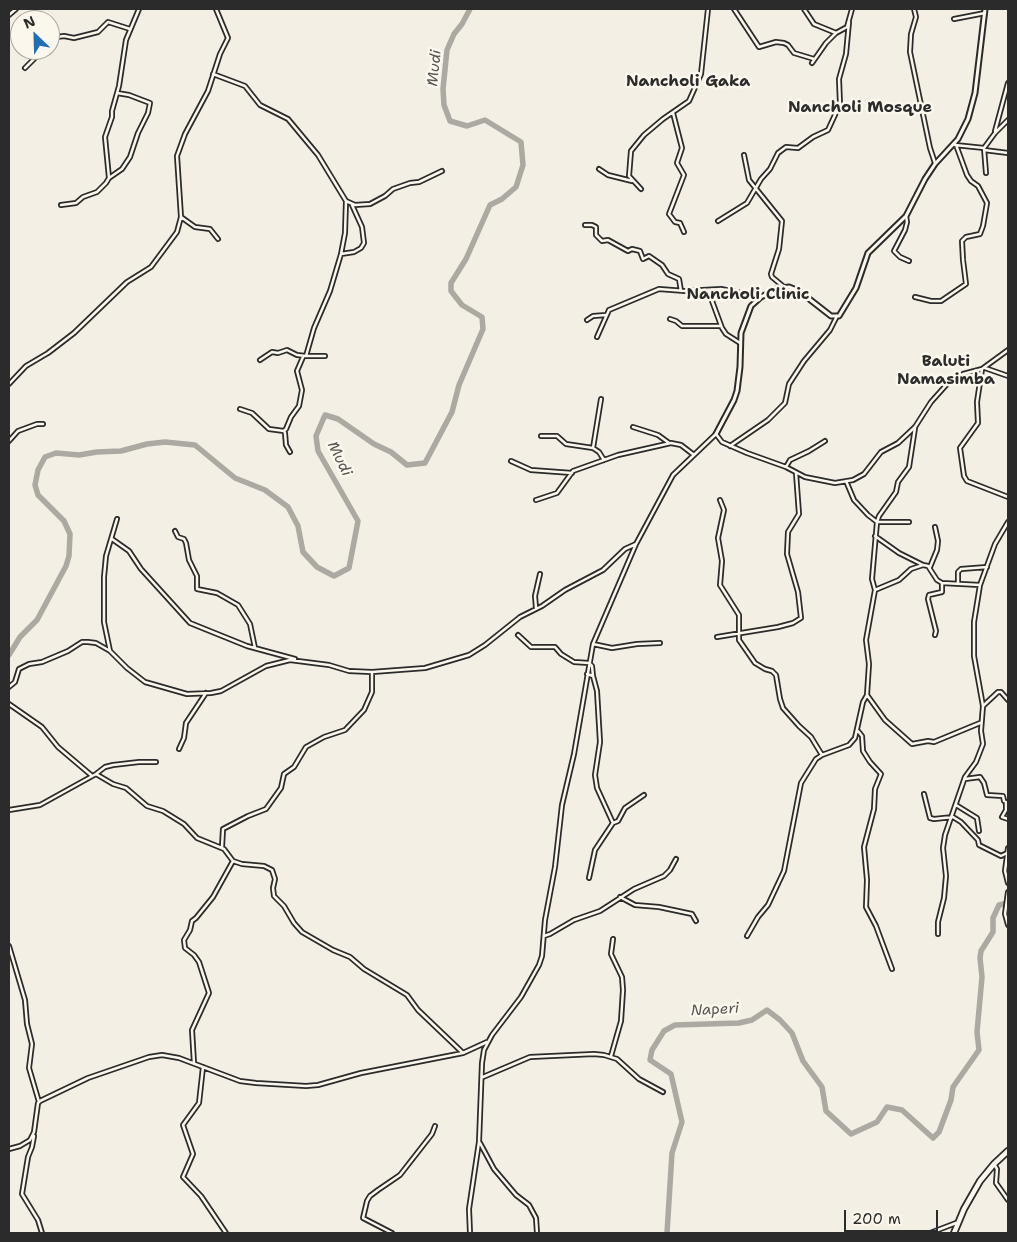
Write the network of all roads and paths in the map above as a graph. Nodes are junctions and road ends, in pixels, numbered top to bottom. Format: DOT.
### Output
graph roads {
  1 [pos="16,9"];
  2 [pos="139,9"];
  3 [pos="216,9"];
  4 [pos="708,9"];
  5 [pos="734,9"];
  6 [pos="804,9"];
  7 [pos="852,9"];
  8 [pos="914,9"];
  9 [pos="985,11"];
  10 [pos="9,15"];
  11 [pos="954,19"];
  12 [pos="849,22"];
  13 [pos="130,29"];
  14 [pos="836,33"];
  15 [pos="60,37"];
  16 [pos="33,60"];
  17 [pos="25,68"];
  18 [pos="213,74"];
  19 [pos="1008,83"];
  20 [pos="117,93"];
  21 [pos="673,113"];
  22 [pos="1008,120"];
  23 [pos="995,133"];
  24 [pos="954,145"];
  25 [pos="984,149"];
  26 [pos="1008,153"];
  27 [pos="744,155"];
  28 [pos="935,164"];
  29 [pos="600,168"];
  30 [pos="442,171"];
  31 [pos="986,173"];
  32 [pos="109,178"];
  33 [pos="633,182"];
  34 [pos="756,188"];
  35 [pos="640,189"];
  36 [pos="346,201"];
  37 [pos="61,205"];
  38 [pos="352,205"];
  39 [pos="906,216"];
  40 [pos="181,217"];
  41 [pos="718,221"];
  42 [pos="585,225"];
  43 [pos="684,232"];
  44 [pos="218,239"];
  45 [pos="341,254"];
  46 [pos="909,261"];
  47 [pos="784,287"];
  48 [pos="708,290"];
  49 [pos="681,291"];
  50 [pos="761,297"];
  51 [pos="915,297"];
  52 [pos="606,315"];
  53 [pos="837,316"];
  54 [pos="670,319"];
  55 [pos="587,320"];
  56 [pos="721,326"];
  57 [pos="597,337"];
  58 [pos="740,343"];
  59 [pos="1008,350"];
  60 [pos="304,356"];
  61 [pos="325,356"];
  62 [pos="260,360"];
  63 [pos="984,368"];
  64 [pos="1008,376"];
  65 [pos="9,384"];
  66 [pos="601,400"];
  67 [pos="240,409"];
  68 [pos="43,424"];
  69 [pos="633,427"];
  70 [pos="915,427"];
  71 [pos="284,430"];
  72 [pos="716,434"];
  73 [pos="541,436"];
  74 [pos="9,441"];
  75 [pos="825,441"];
  76 [pos="669,443"];
  77 [pos="730,446"];
  78 [pos="593,448"];
  79 [pos="290,452"];
  80 [pos="694,455"];
  81 [pos="604,460"];
  82 [pos="511,461"];
  83 [pos="786,467"];
  84 [pos="572,473"];
  85 [pos="796,473"];
  86 [pos="846,481"];
  87 [pos="1008,498"];
  88 [pos="536,500"];
  89 [pos="720,500"];
  90 [pos="117,519"];
  91 [pos="877,522"];
  92 [pos="909,522"];
  93 [pos="1008,522"];
  94 [pos="935,527"];
  95 [pos="175,531"];
  96 [pos="875,536"];
  97 [pos="112,539"];
  98 [pos="636,544"];
  99 [pos="923,565"];
  100 [pos="930,567"];
  101 [pos="987,567"];
  102 [pos="540,574"];
  103 [pos="942,583"];
  104 [pos="958,583"];
  105 [pos="980,585"];
  106 [pos="875,590"];
  107 [pos="536,608"];
  108 [pos="738,633"];
  109 [pos="518,635"];
  110 [pos="935,636"];
  111 [pos="717,637"];
  112 [pos="593,644"];
  113 [pos="660,644"];
  114 [pos="256,648"];
  115 [pos="110,651"];
  116 [pos="298,660"];
  117 [pos="589,663"];
  118 [pos="372,672"];
  119 [pos="587,674"];
  120 [pos="593,676"];
  121 [pos="9,687"];
  122 [pos="206,693"];
  123 [pos="867,695"];
  124 [pos="1008,700"];
  125 [pos="9,704"];
  126 [pos="983,706"];
  127 [pos="981,722"];
  128 [pos="858,730"];
  129 [pos="179,749"];
  130 [pos="822,756"];
  131 [pos="156,762"];
  132 [pos="96,774"];
  133 [pos="91,775"];
  134 [pos="965,779"];
  135 [pos="924,794"];
  136 [pos="644,795"];
  137 [pos="956,805"];
  138 [pos="9,810"];
  139 [pos="953,817"];
  140 [pos="1008,819"];
  141 [pos="613,823"];
  142 [pos="979,831"];
  143 [pos="222,848"];
  144 [pos="1008,848"];
  145 [pos="1007,856"];
  146 [pos="676,859"];
  147 [pos="234,861"];
  148 [pos="589,878"];
  149 [pos="1008,883"];
  150 [pos="1008,892"];
  151 [pos="620,897"];
  152 [pos="696,921"];
  153 [pos="1008,925"];
  154 [pos="938,934"];
  155 [pos="544,936"];
  156 [pos="747,936"];
  157 [pos="613,940"];
  158 [pos="9,946"];
  159 [pos="892,969"];
  160 [pos="487,1042"];
  161 [pos="463,1053"];
  162 [pos="612,1056"];
  163 [pos="194,1063"];
  164 [pos="203,1067"];
  165 [pos="483,1077"];
  166 [pos="663,1092"];
  167 [pos="39,1102"];
  168 [pos="435,1126"];
  169 [pos="34,1132"];
  170 [pos="479,1142"];
  171 [pos="9,1149"];
  172 [pos="1008,1150"];
  173 [pos="994,1164"];
  174 [pos="1008,1200"];
  175 [pos="958,1223"];
  176 [pos="42,1233"];
  177 [pos="226,1233"];
  178 [pos="392,1233"];
  179 [pos="470,1233"];
  180 [pos="537,1233"];
  181 [pos="930,1233"];
  182 [pos="954,1233"];
  1 -- 10 [label="street"];
  2 -- 13 [label="street"];
  3 -- 18 [label="street"];
  4 -- 21 [label="street"];
  5 -- 14 [label="street"];
  6 -- 14 [label="street"];
  7 -- 12 [label="street"];
  8 -- 28 [label="street"];
  9 -- 11 [label="street"];
  9 -- 24 [label="street"];
  12 -- 14 [label="street"];
  12 -- 34 [label="street"];
  13 -- 15 [label="street"];
  13 -- 20 [label="street"];
  16 -- 17 [label="street"];
  18 -- 36 [label="street"];
  18 -- 40 [label="street"];
  19 -- 23 [label="street"];
  20 -- 32 [label="street"];
  20 -- 32 [label="street"];
  21 -- 33 [label="street"];
  21 -- 43 [label="street"];
  22 -- 23 [label="street"];
  23 -- 25 [label="street"];
  24 -- 25 [label="street"];
  24 -- 28 [label="street"];
  24 -- 51 [label="street"];
  25 -- 26 [label="street"];
  25 -- 31 [label="street"];
  27 -- 34 [label="street"];
  28 -- 39 [label="street"];
  29 -- 33 [label="street"];
  30 -- 38 [label="street"];
  32 -- 37 [label="street"];
  33 -- 35 [label="street"];
  34 -- 41 [label="street"];
  34 -- 47 [label="street"];
  36 -- 38 [label="street"];
  36 -- 45 [label="street"];
  38 -- 45 [label="street"];
  39 -- 46 [label="street"];
  39 -- 53 [label="street"];
  40 -- 44 [label="street"];
  40 -- 65 [label="street"];
  42 -- 49 [label="street"];
  45 -- 60 [label="street"];
  47 -- 50 [label="street"];
  47 -- 53 [label="street"];
  48 -- 49 [label="street"];
  48 -- 50 [label="street"];
  48 -- 56 [label="street"];
  49 -- 52 [label="street"];
  50 -- 58 [label="street"];
  52 -- 55 [label="street"];
  52 -- 57 [label="street"];
  53 -- 77 [label="street"];
  54 -- 56 [label="street"];
  56 -- 58 [label="street"];
  58 -- 72 [label="street"];
  59 -- 63 [label="street"];
  60 -- 61 [label="street"];
  60 -- 62 [label="street"];
  60 -- 71 [label="street"];
  63 -- 64 [label="street"];
  63 -- 70 [label="street"];
  63 -- 87 [label="street"];
  66 -- 78 [label="street"];
  67 -- 71 [label="street"];
  68 -- 74 [label="street"];
  69 -- 76 [label="street"];
  70 -- 86 [label="street"];
  70 -- 91 [label="street"];
  71 -- 79 [label="street"];
  72 -- 77 [label="street"];
  72 -- 80 [label="street"];
  73 -- 78 [label="street"];
  75 -- 83 [label="street"];
  76 -- 80 [label="street"];
  76 -- 81 [label="street"];
  77 -- 83 [label="street"];
  78 -- 81 [label="street"];
  80 -- 98 [label="street"];
  81 -- 84 [label="street"];
  82 -- 84 [label="street"];
  83 -- 85 [label="street"];
  84 -- 88 [label="street"];
  85 -- 86 [label="street"];
  85 -- 108 [label="street"];
  86 -- 91 [label="street"];
  89 -- 108 [label="street"];
  90 -- 97 [label="street"];
  91 -- 92 [label="street"];
  91 -- 96 [label="street"];
  93 -- 101 [label="street"];
  94 -- 100 [label="street"];
  95 -- 114 [label="street"];
  96 -- 99 [label="street"];
  96 -- 106 [label="street"];
  97 -- 114 [label="street"];
  97 -- 115 [label="street"];
  98 -- 107 [label="street"];
  98 -- 112 [label="street"];
  99 -- 100 [label="street"];
  99 -- 106 [label="street"];
  100 -- 103 [label="street"];
  101 -- 104 [label="street"];
  101 -- 105 [label="street"];
  102 -- 107 [label="street"];
  103 -- 104 [label="street"];
  103 -- 110 [label="street"];
  104 -- 105 [label="street"];
  105 -- 126 [label="street"];
  106 -- 123 [label="street"];
  107 -- 118 [label="street"];
  108 -- 111 [label="street"];
  108 -- 130 [label="street"];
  109 -- 117 [label="street"];
  112 -- 113 [label="street"];
  112 -- 117 [label="street"];
  114 -- 116 [label="street"];
  115 -- 121 [label="street"];
  115 -- 122 [label="street"];
  116 -- 118 [label="street"];
  116 -- 122 [label="street"];
  117 -- 119 [label="street"];
  117 -- 120 [label="street"];
  118 -- 143 [label="street"];
  119 -- 120 [label="street"];
  119 -- 155 [label="street"];
  120 -- 141 [label="street"];
  122 -- 129 [label="street"];
  123 -- 127 [label="street"];
  123 -- 128 [label="street"];
  124 -- 126 [label="street"];
  125 -- 133 [label="street"];
  126 -- 127 [label="street"];
  127 -- 134 [label="street"];
  128 -- 130 [label="street"];
  128 -- 159 [label="street"];
  130 -- 156 [label="street"];
  131 -- 132 [label="street"];
  132 -- 133 [label="street"];
  132 -- 143 [label="street"];
  133 -- 138 [label="street"];
  134 -- 137 [label="street"];
  134 -- 140 [label="street"];
  135 -- 139 [label="street"];
  136 -- 141 [label="street"];
  137 -- 139 [label="street"];
  137 -- 142 [label="street"];
  139 -- 145 [label="street"];
  139 -- 154 [label="street"];
  141 -- 148 [label="street"];
  143 -- 147 [label="street"];
  144 -- 145 [label="street"];
  145 -- 149 [label="street"];
  146 -- 151 [label="street"];
  147 -- 161 [label="street"];
  147 -- 163 [label="street"];
  150 -- 153 [label="street"];
  151 -- 152 [label="street"];
  151 -- 155 [label="street"];
  155 -- 160 [label="street"];
  157 -- 162 [label="street"];
  158 -- 167 [label="street"];
  160 -- 161 [label="street"];
  160 -- 165 [label="street"];
  161 -- 164 [label="street"];
  162 -- 165 [label="street"];
  162 -- 166 [label="street"];
  163 -- 164 [label="street"];
  163 -- 167 [label="street"];
  164 -- 177 [label="street"];
  165 -- 170 [label="street"];
  167 -- 169 [label="street"];
  168 -- 178 [label="street"];
  169 -- 171 [label="street"];
  169 -- 176 [label="street"];
  170 -- 179 [label="street"];
  170 -- 180 [label="street"];
  172 -- 173 [label="highway"];
  173 -- 174 [label="street"];
  173 -- 175 [label="highway"];
  175 -- 181 [label="street"];
  175 -- 182 [label="highway"];
}
